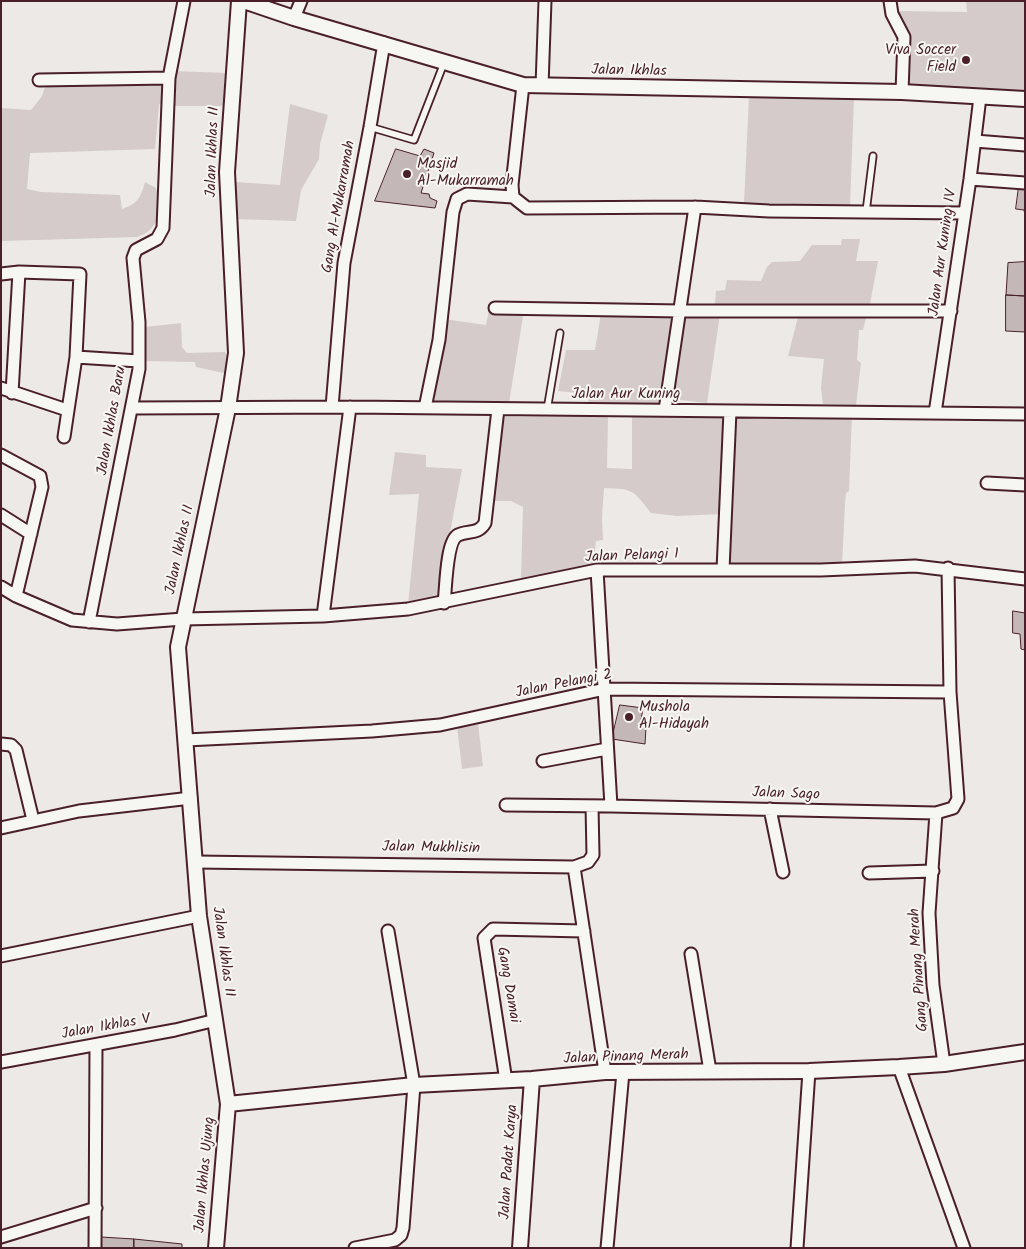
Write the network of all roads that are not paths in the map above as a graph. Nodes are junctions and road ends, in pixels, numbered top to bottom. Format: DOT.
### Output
graph roads {
  1 [pos="184,1"];
  2 [pos="239,1"];
  3 [pos="244,1"];
  4 [pos="301,1"];
  5 [pos="546,1"];
  6 [pos="890,1"];
  7 [pos="294,18"];
  8 [pos="384,43"];
  9 [pos="445,61"];
  10 [pos="169,78"];
  11 [pos="39,80"];
  12 [pos="524,85"];
  13 [pos="542,86"];
  14 [pos="902,92"];
  15 [pos="980,97"];
  16 [pos="1025,98"];
  17 [pos="370,127"];
  18 [pos="975,141"];
  19 [pos="1025,145"];
  20 [pos="873,156"];
  21 [pos="970,179"];
  22 [pos="1025,183"];
  23 [pos="513,197"];
  24 [pos="695,207"];
  25 [pos="866,212"];
  26 [pos="964,213"];
  27 [pos="19,272"];
  28 [pos="1,274"];
  29 [pos="495,308"];
  30 [pos="951,310"];
  31 [pos="681,311"];
  32 [pos="560,334"];
  33 [pos="76,358"];
  34 [pos="139,361"];
  35 [pos="1,388"];
  36 [pos="12,393"];
  37 [pos="332,407"];
  38 [pos="350,407"];
  39 [pos="132,408"];
  40 [pos="228,408"];
  41 [pos="425,408"];
  42 [pos="498,409"];
  43 [pos="67,410"];
  44 [pos="547,410"];
  45 [pos="665,410"];
  46 [pos="730,411"];
  47 [pos="935,413"];
  48 [pos="1025,414"];
  49 [pos="64,437"];
  50 [pos="1,455"];
  51 [pos="987,483"];
  52 [pos="1025,485"];
  53 [pos="1,516"];
  54 [pos="31,534"];
  55 [pos="948,568"];
  56 [pos="596,570"];
  57 [pos="723,570"];
  58 [pos="1025,580"];
  59 [pos="1,587"];
  60 [pos="16,596"];
  61 [pos="444,603"];
  62 [pos="323,616"];
  63 [pos="183,619"];
  64 [pos="88,622"];
  65 [pos="605,690"];
  66 [pos="950,692"];
  67 [pos="186,740"];
  68 [pos="1,744"];
  69 [pos="608,749"];
  70 [pos="543,761"];
  71 [pos="191,798"];
  72 [pos="506,804"];
  73 [pos="592,806"];
  74 [pos="611,806"];
  75 [pos="770,809"];
  76 [pos="936,813"];
  77 [pos="33,820"];
  78 [pos="1,828"];
  79 [pos="196,862"];
  80 [pos="574,867"];
  81 [pos="933,870"];
  82 [pos="783,872"];
  83 [pos="869,873"];
  84 [pos="199,916"];
  85 [pos="388,931"];
  86 [pos="584,931"];
  87 [pos="691,954"];
  88 [pos="1,956"];
  89 [pos="216,1020"];
  90 [pos="96,1045"];
  91 [pos="1025,1052"];
  92 [pos="1,1062"];
  93 [pos="944,1064"];
  94 [pos="899,1067"];
  95 [pos="710,1071"];
  96 [pos="809,1071"];
  97 [pos="605,1072"];
  98 [pos="623,1072"];
  99 [pos="532,1080"];
  100 [pos="506,1081"];
  101 [pos="414,1085"];
  102 [pos="228,1104"];
  103 [pos="96,1208"];
  104 [pos="1,1237"];
  105 [pos="95,1248"];
  106 [pos="216,1248"];
  107 [pos="355,1248"];
  108 [pos="520,1248"];
  109 [pos="607,1248"];
  110 [pos="797,1248"];
  111 [pos="964,1248"];
  1 -- 10 [label="street, Jalan Ikhlas Baru"];
  2 -- 40 [label="street, Jalan Ikhlas II"];
  3 -- 7 [label="street, Jalan Ikhlas"];
  4 -- 7 [label="street"];
  5 -- 13 [label="street"];
  6 -- 14 [label="street"];
  7 -- 8 [label="street, Jalan Ikhlas"];
  8 -- 9 [label="street, Jalan Ikhlas"];
  8 -- 17 [label="street, Gang Al-Mukarramah"];
  9 -- 12 [label="street, Jalan Ikhlas"];
  9 -- 17 [label="lane"];
  10 -- 11 [label="street"];
  10 -- 34 [label="street, Jalan Ikhlas Baru"];
  12 -- 13 [label="street, Jalan Ikhlas"];
  12 -- 23 [label="street"];
  13 -- 14 [label="street, Jalan Ikhlas"];
  14 -- 15 [label="street, Jalan Ikhlas"];
  15 -- 16 [label="street, Jalan Ikhlas"];
  15 -- 18 [label="street, Jalan Aur Kuning IV"];
  17 -- 37 [label="street, Gang Al-Mukarramah"];
  18 -- 19 [label="street"];
  18 -- 21 [label="street, Jalan Aur Kuning IV"];
  20 -- 25 [label="lane"];
  21 -- 22 [label="street"];
  21 -- 26 [label="street, Jalan Aur Kuning IV"];
  23 -- 24 [label="street"];
  23 -- 41 [label="street"];
  24 -- 25 [label="street"];
  24 -- 31 [label="street"];
  25 -- 26 [label="street"];
  26 -- 30 [label="street, Jalan Aur Kuning IV"];
  27 -- 28 [label="street"];
  27 -- 33 [label="street"];
  27 -- 36 [label="street"];
  29 -- 31 [label="street"];
  30 -- 31 [label="street"];
  30 -- 47 [label="street, Jalan Aur Kuning IV"];
  31 -- 45 [label="street"];
  32 -- 44 [label="lane"];
  33 -- 34 [label="street"];
  33 -- 43 [label="street"];
  34 -- 39 [label="street, Jalan Ikhlas Baru"];
  35 -- 36 [label="street"];
  36 -- 43 [label="street"];
  37 -- 38 [label="street, Jalan Aur Kuning"];
  37 -- 40 [label="street, Jalan Aur Kuning"];
  38 -- 41 [label="street, Jalan Aur Kuning"];
  38 -- 62 [label="street"];
  39 -- 40 [label="street, Jalan Aur Kuning"];
  39 -- 64 [label="street, Jalan Ikhlas Baru"];
  40 -- 63 [label="street, Jalan Ikhlas II"];
  41 -- 42 [label="street, Jalan Aur Kuning"];
  42 -- 44 [label="street, Jalan Aur Kuning"];
  42 -- 61 [label="street"];
  43 -- 49 [label="street"];
  44 -- 45 [label="street, Jalan Aur Kuning"];
  45 -- 46 [label="street, Jalan Aur Kuning"];
  46 -- 47 [label="street, Jalan Aur Kuning"];
  46 -- 57 [label="street"];
  47 -- 48 [label="street, Jalan Aur Kuning"];
  50 -- 54 [label="street"];
  51 -- 52 [label="street"];
  53 -- 54 [label="street"];
  54 -- 60 [label="street"];
  55 -- 57 [label="street, Jalan Pelangi 1"];
  55 -- 58 [label="street, Jalan Pelangi 1"];
  55 -- 66 [label="street"];
  56 -- 57 [label="street, Jalan Pelangi 1"];
  56 -- 61 [label="street, Jalan Pelangi 1"];
  56 -- 65 [label="street"];
  59 -- 60 [label="street, Jalan Pelangi 1"];
  60 -- 64 [label="street, Jalan Pelangi 1"];
  61 -- 62 [label="street, Jalan Pelangi 1"];
  62 -- 63 [label="street, Jalan Pelangi 1"];
  63 -- 64 [label="street, Jalan Pelangi 1"];
  63 -- 67 [label="street, Jalan Ikhlas II"];
  65 -- 66 [label="street, Jalan Pelangi 2"];
  65 -- 67 [label="street, Jalan Pelangi 2"];
  65 -- 69 [label="street"];
  66 -- 76 [label="street"];
  67 -- 71 [label="street, Jalan Ikhlas II"];
  68 -- 77 [label="street"];
  69 -- 70 [label="street"];
  69 -- 74 [label="street"];
  71 -- 77 [label="street"];
  71 -- 79 [label="street, Jalan Ikhlas II"];
  72 -- 73 [label="street"];
  73 -- 74 [label="street"];
  73 -- 80 [label="street"];
  74 -- 75 [label="street, Jalan Sago"];
  75 -- 76 [label="street, Jalan Sago"];
  75 -- 82 [label="street"];
  76 -- 81 [label="street, Gang Pinang Merah"];
  77 -- 78 [label="street"];
  79 -- 80 [label="street, Jalan Mukhlisin"];
  79 -- 84 [label="street, Jalan Ikhlas II"];
  80 -- 86 [label="street"];
  81 -- 83 [label="street"];
  81 -- 93 [label="street, Gang Pinang Merah"];
  84 -- 88 [label="street"];
  84 -- 89 [label="street, Jalan Ikhlas II"];
  85 -- 101 [label="street"];
  86 -- 97 [label="street"];
  86 -- 100 [label="street, Gang Damai"];
  87 -- 95 [label="street"];
  89 -- 90 [label="street, Jalan Ikhlas V"];
  89 -- 102 [label="street, Jalan Ikhlas II"];
  90 -- 92 [label="street, Jalan Ikhlas V"];
  90 -- 103 [label="street"];
  91 -- 93 [label="street, Jalan Pinang Merah"];
  93 -- 94 [label="street, Jalan Pinang Merah"];
  94 -- 96 [label="street, Jalan Pinang Merah"];
  94 -- 111 [label="street"];
  95 -- 96 [label="street, Jalan Pinang Merah"];
  95 -- 98 [label="street, Jalan Pinang Merah"];
  96 -- 110 [label="street"];
  97 -- 98 [label="street, Jalan Pinang Merah"];
  97 -- 99 [label="street, Jalan Pinang Merah"];
  98 -- 109 [label="street"];
  99 -- 100 [label="street, Jalan Pinang Merah"];
  99 -- 108 [label="street, Jalan Padat Karya"];
  100 -- 101 [label="street, Jalan Pinang Merah"];
  101 -- 102 [label="street, Jalan Pinang Merah"];
  101 -- 107 [label="street"];
  102 -- 106 [label="street, Jalan Ikhlas Ujung"];
  103 -- 104 [label="street"];
  103 -- 105 [label="street"];
}
